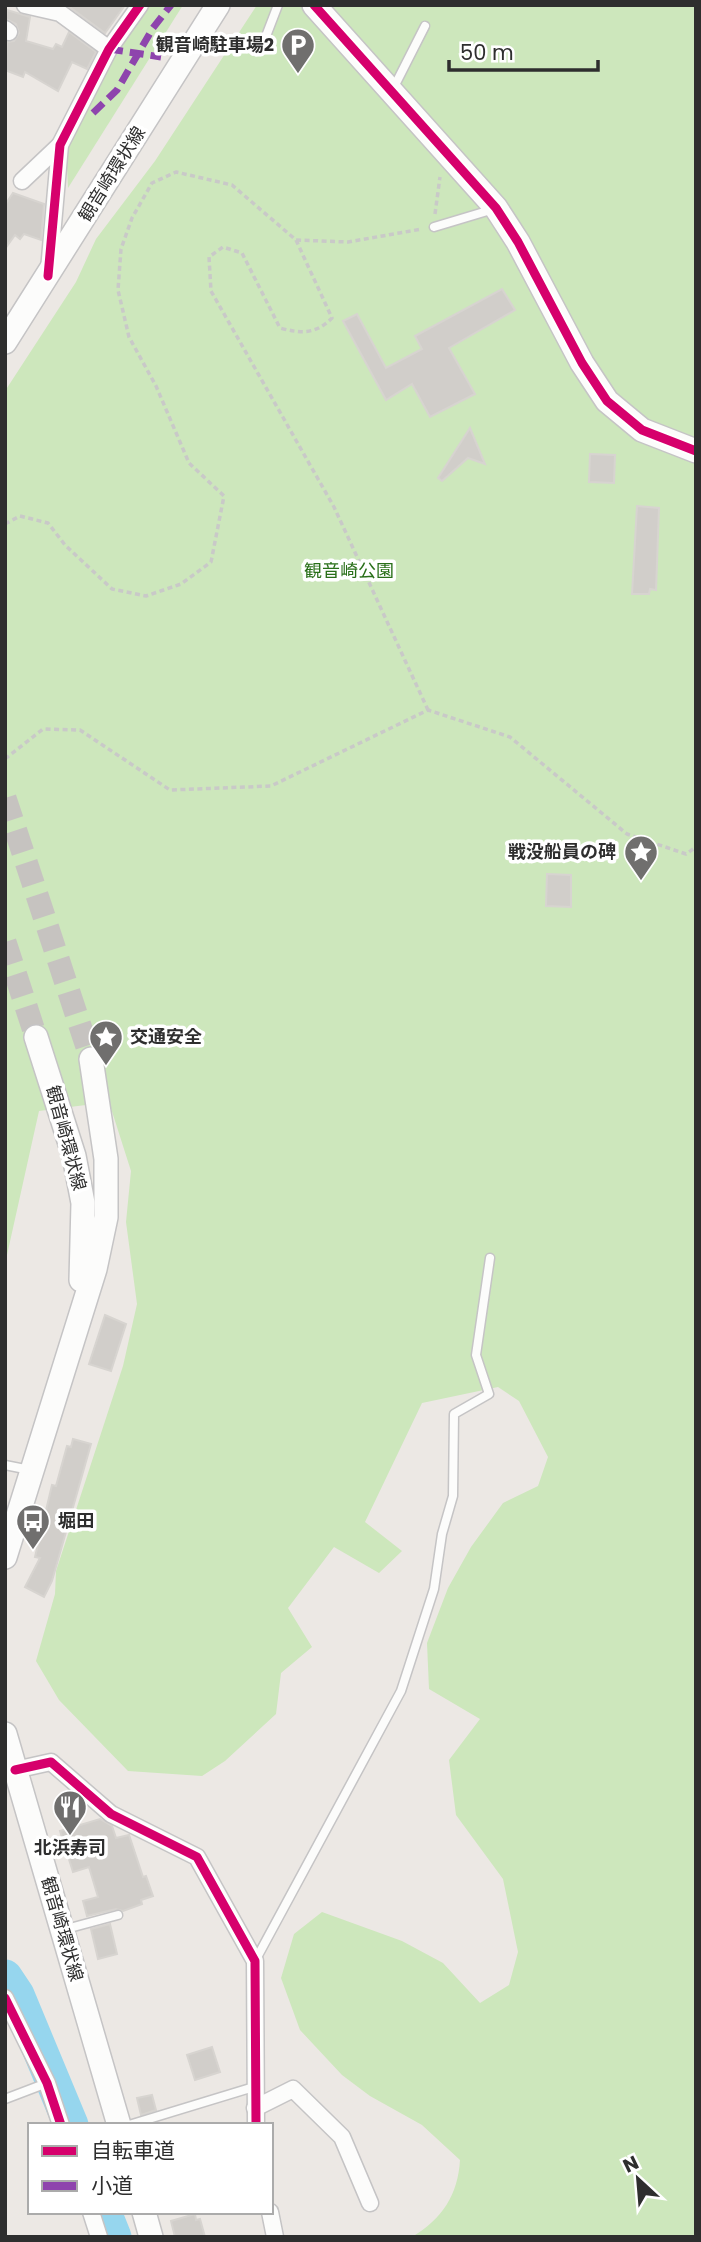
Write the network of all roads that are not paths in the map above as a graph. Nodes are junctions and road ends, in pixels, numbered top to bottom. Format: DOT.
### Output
graph roads {
  1 [pos="25,5"];
  2 [pos="140,5"];
  3 [pos="218,5"];
  4 [pos="278,5"];
  5 [pos="314,5"];
  6 [pos="425,26"];
  7 [pos="263,44"];
  8 [pos="108,49"];
  9 [pos="391,92"];
  10 [pos="60,145"];
  11 [pos="22,181"];
  12 [pos="496,208"];
  13 [pos="434,227"];
  14 [pos="48,276"];
  15 [pos="5,342"];
  16 [pos="696,451"];
  17 [pos="36,1037"];
  18 [pos="91,1059"];
  19 [pos="490,1258"];
  20 [pos="76,1325"];
  21 [pos="5,1465"];
  22 [pos="30,1470"];
  23 [pos="9,1532"];
  24 [pos="5,1557"];
  25 [pos="8,1750"];
  26 [pos="118,1915"];
  27 [pos="63,1930"];
  28 [pos="254,1961"];
  29 [pos="5,1998"];
  30 [pos="47,2083"];
  31 [pos="257,2085"];
  32 [pos="5,2099"];
  33 [pos="256,2116"];
  34 [pos="60,2123"];
  35 [pos="118,2123"];
  36 [pos="135,2123"];
  37 [pos="370,2203"];
  38 [pos="92,2214"];
  39 [pos="145,2214"];
  40 [pos="270,2214"];
  41 [pos="99,2237"];
  42 [pos="151,2237"];
  43 [pos="275,2237"];
  1 -- 8 [label="street"];
  2 -- 8 [label="street"];
  3 -- 14 [label="main road, 観音崎環状線"];
  4 -- 7 [label="lane"];
  5 -- 9 [label="main road"];
  6 -- 9 [label="lane"];
  8 -- 10 [label="street"];
  9 -- 12 [label="main road"];
  10 -- 11 [label="street"];
  10 -- 14 [label="street"];
  12 -- 13 [label="lane"];
  12 -- 16 [label="main road"];
  14 -- 15 [label="main road, 観音崎環状線"];
  17 -- 20 [label="main road, 観音崎環状線"];
  18 -- 20 [label="main road, 観音崎環状線"];
  19 -- 28 [label="lane"];
  20 -- 22 [label="main road, 観音崎環状線"];
  21 -- 22 [label="lane"];
  22 -- 23 [label="main road, 観音崎環状線"];
  23 -- 24 [label="main road, 観音崎環状線"];
  25 -- 27 [label="main road, 観音崎環状線"];
  25 -- 28 [label="street"];
  26 -- 27 [label="lane"];
  27 -- 35 [label="main road, 観音崎環状線"];
  28 -- 31 [label="street"];
  29 -- 30 [label="street"];
  30 -- 32 [label="lane"];
  30 -- 34 [label="street"];
  31 -- 33 [label="street"];
  31 -- 36 [label="lane"];
  33 -- 37 [label="street"];
  38 -- 41 [label="street"];
  39 -- 42 [label="main road"];
  40 -- 43 [label="street"];
}
